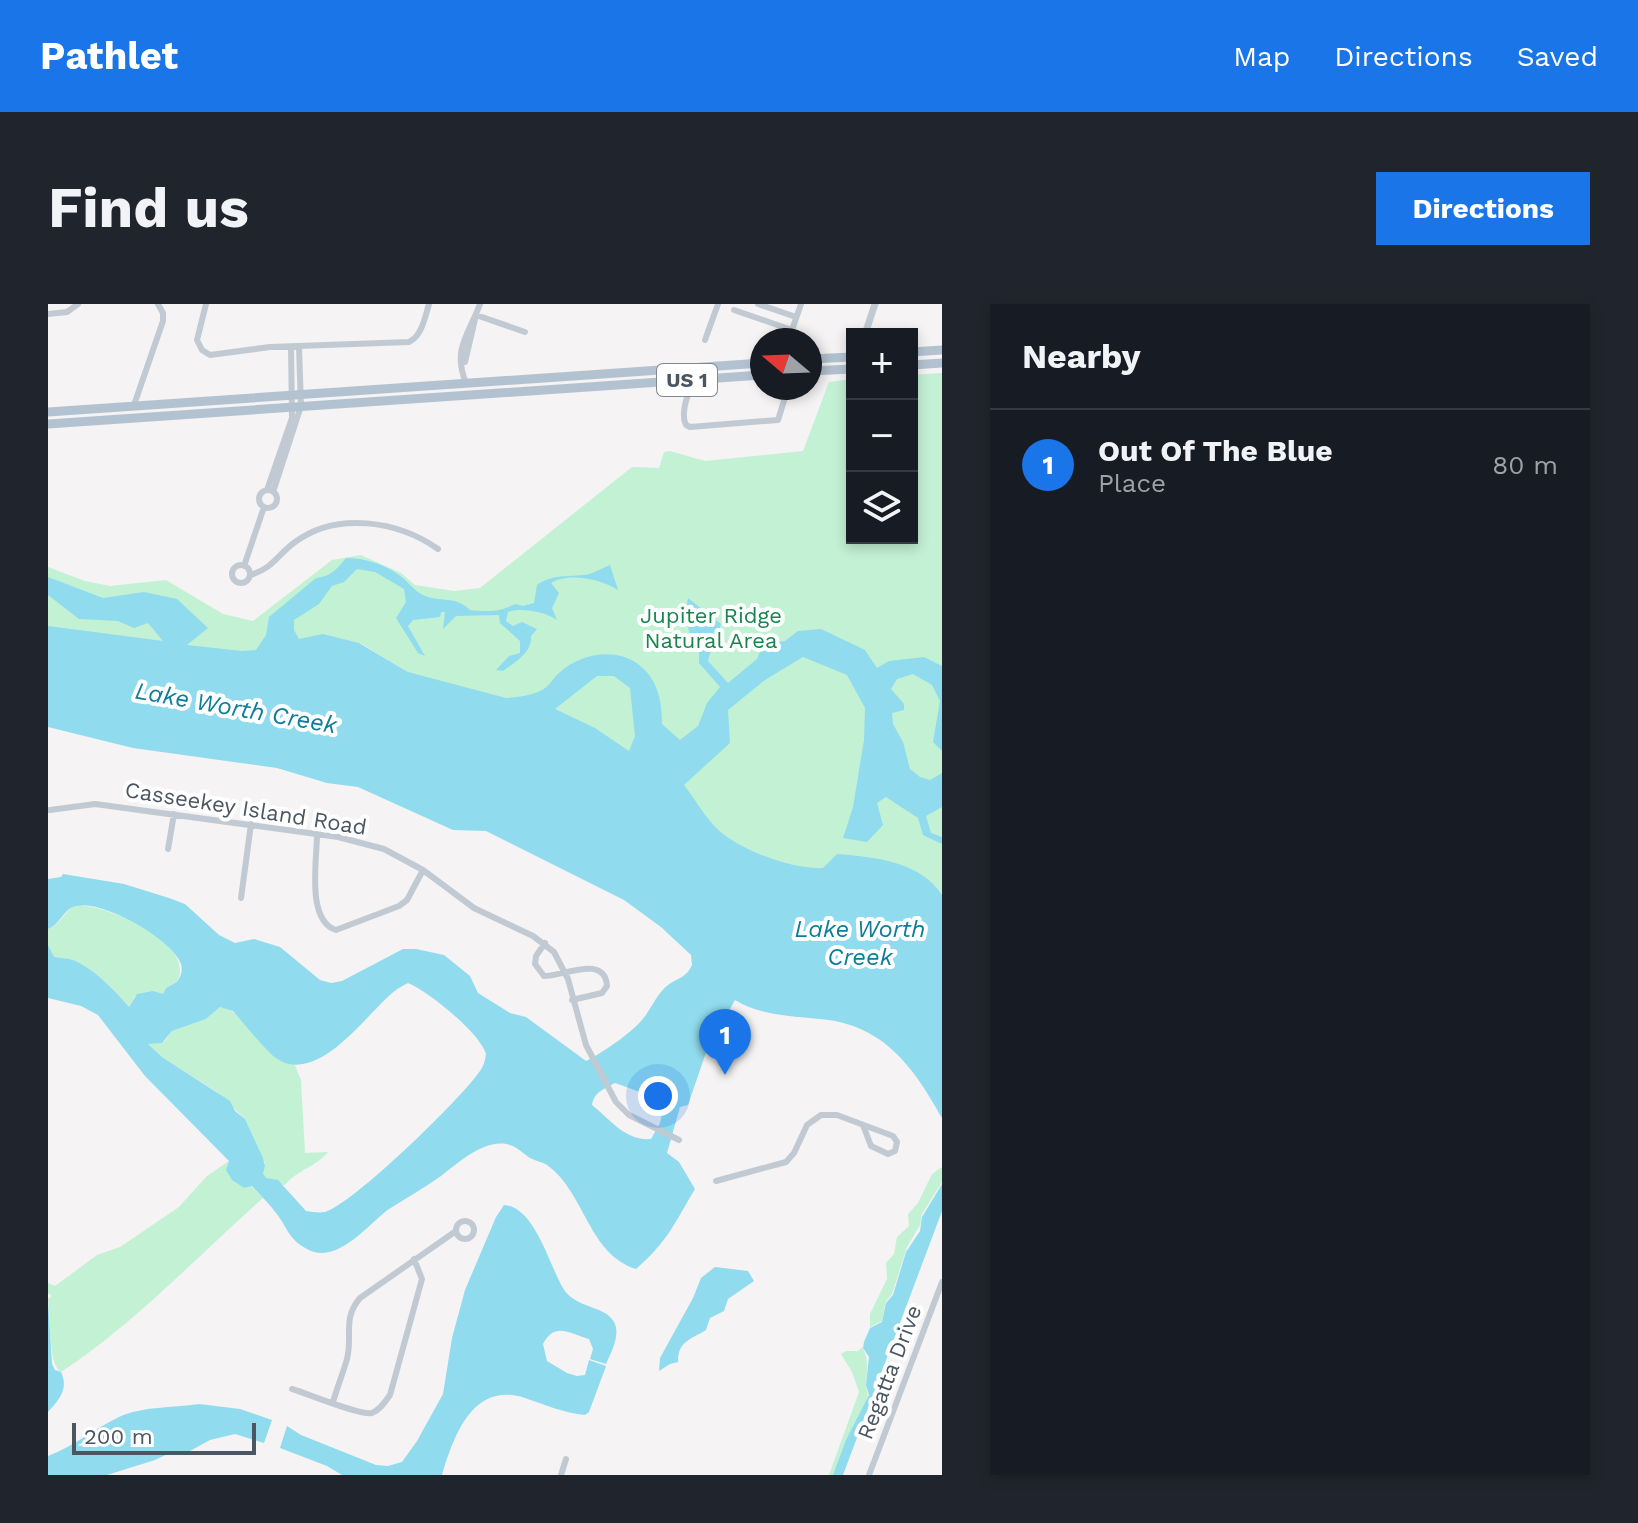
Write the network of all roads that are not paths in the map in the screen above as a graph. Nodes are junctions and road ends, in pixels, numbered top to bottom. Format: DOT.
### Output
graph roads {
  1 [pos="78,304"];
  2 [pos="158,304"];
  3 [pos="206,304"];
  4 [pos="429,304"];
  5 [pos="480,304"];
  6 [pos="718,304"];
  7 [pos="758,304"];
  8 [pos="801,304"];
  9 [pos="875,304"];
  10 [pos="734,310"];
  11 [pos="476,315"];
  12 [pos="48,316"];
  13 [pos="796,317"];
  14 [pos="867,328"];
  15 [pos="525,332"];
  16 [pos="705,340"];
  17 [pos="463,343"];
  18 [pos="295,347"];
  19 [pos="942,350"];
  20 [pos="918,352"];
  21 [pos="846,357"];
  22 [pos="822,358"];
  23 [pos="465,362"];
  24 [pos="942,363"];
  25 [pos="300,364"];
  26 [pos="750,364"];
  27 [pos="292,365"];
  28 [pos="918,365"];
  29 [pos="846,369"];
  30 [pos="822,370"];
  31 [pos="750,376"];
  32 [pos="696,379"];
  33 [pos="466,383"];
  34 [pos="297,394"];
  35 [pos="465,395"];
  36 [pos="229,399"];
  37 [pos="784,400"];
  38 [pos="134,405"];
  39 [pos="297,406"];
  40 [pos="63,411"];
  41 [pos="48,412"];
  42 [pos="130,418"];
  43 [pos="48,421"];
  44 [pos="270,491"];
  45 [pos="264,507"];
  46 [pos="438,549"];
  47 [pos="244,566"];
  48 [pos="250,575"];
  49 [pos="50,810"];
  50 [pos="174,814"];
  51 [pos="251,824"];
  52 [pos="317,834"];
  53 [pos="168,849"];
  54 [pos="423,870"];
  55 [pos="241,898"];
  56 [pos="545,943"];
  57 [pos="565,972"];
  58 [pos="572,1000"];
  59 [pos="863,1125"];
  60 [pos="679,1140"];
  61 [pos="716,1181"];
  62 [pos="456,1231"];
  63 [pos="414,1259"];
  64 [pos="942,1282"];
  65 [pos="292,1389"];
  66 [pos="333,1402"];
  67 [pos="566,1459"];
  68 [pos="561,1475"];
  69 [pos="869,1475"];
  1 -- 12 [label="street"];
  2 -- 38 [label="street"];
  3 -- 18 [label="street"];
  4 -- 18 [label="street"];
  5 -- 11 [label="street"];
  6 -- 16 [label="street"];
  7 -- 13 [label="street"];
  8 -- 13 [label="street"];
  9 -- 14 [label="street"];
  10 -- 13 [label="street"];
  11 -- 15 [label="street"];
  11 -- 17 [label="street"];
  11 -- 23 [label="street"];
  17 -- 23 [label="street"];
  17 -- 33 [label="street"];
  18 -- 25 [label="street"];
  18 -- 27 [label="street"];
  19 -- 20 [label="main road"];
  21 -- 22 [label="main road"];
  23 -- 33 [label="street"];
  24 -- 28 [label="main road"];
  25 -- 27 [label="street"];
  25 -- 34 [label="street"];
  26 -- 33 [label="main road, US 1"];
  27 -- 34 [label="street"];
  29 -- 30 [label="main road"];
  31 -- 32 [label="main road, US 1"];
  32 -- 35 [label="main road, US 1"];
  32 -- 37 [label="street"];
  33 -- 34 [label="main road, US 1"];
  33 -- 35 [label="street"];
  34 -- 36 [label="main road, US 1"];
  34 -- 39 [label="street"];
  35 -- 39 [label="main road, US 1"];
  36 -- 38 [label="main road, US 1"];
  36 -- 42 [label="main road"];
  38 -- 40 [label="main road, US 1"];
  39 -- 42 [label="main road, US 1"];
  39 -- 44 [label="street"];
  40 -- 41 [label="main road, US 1"];
  40 -- 43 [label="main road"];
  42 -- 43 [label="main road, US 1"];
  44 -- 45 [label="street"];
  44 -- 45 [label="street"];
  45 -- 47 [label="street"];
  46 -- 48 [label="street"];
  47 -- 48 [label="street"];
  47 -- 48 [label="street"];
  49 -- 50 [label="street, Casseekey Island Road"];
  50 -- 51 [label="street, Casseekey Island Road"];
  50 -- 53 [label="street"];
  51 -- 52 [label="street, Casseekey Island Road"];
  51 -- 55 [label="street"];
  52 -- 54 [label="street, Casseekey Island Road"];
  52 -- 54 [label="street"];
  54 -- 56 [label="street, Casseekey Island Road"];
  56 -- 57 [label="street, Casseekey Island Road"];
  56 -- 57 [label="street"];
  57 -- 58 [label="street, Casseekey Island Road"];
  57 -- 58 [label="street"];
  58 -- 60 [label="street, Casseekey Island Road"];
  59 -- 59 [label="street"];
  59 -- 61 [label="street"];
  62 -- 63 [label="street"];
  63 -- 66 [label="street"];
  63 -- 66 [label="street"];
  64 -- 69 [label="street, Regatta Drive"];
  65 -- 66 [label="street"];
  67 -- 68 [label="street"];
}
